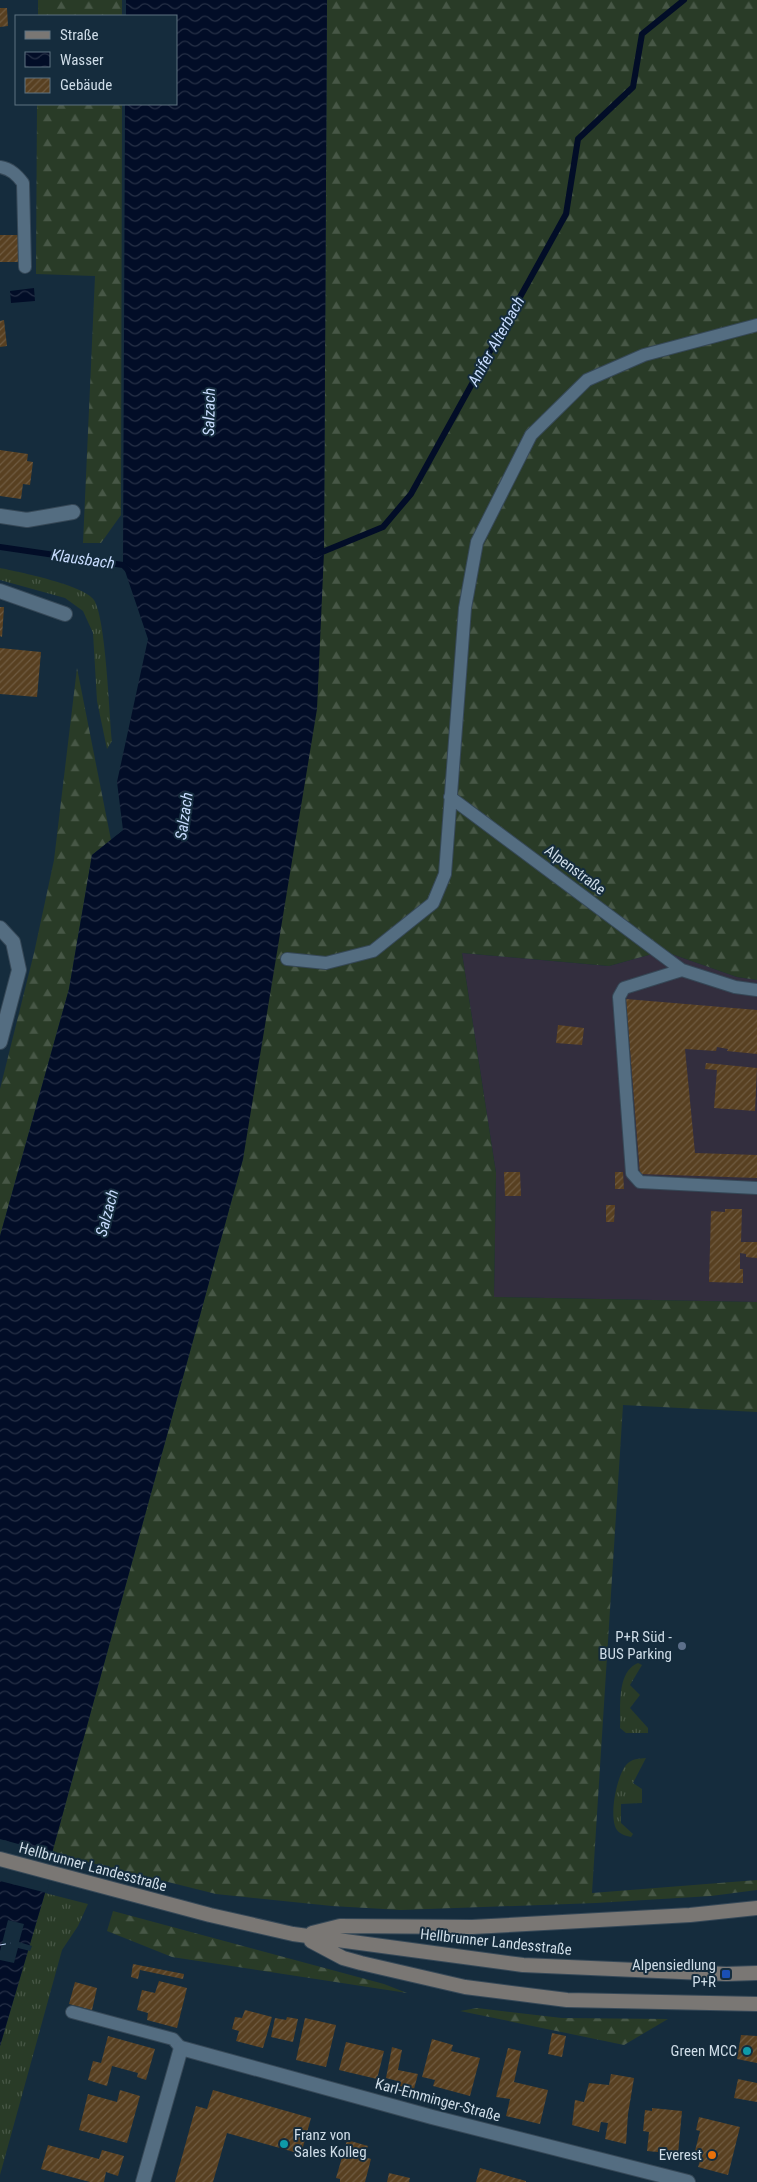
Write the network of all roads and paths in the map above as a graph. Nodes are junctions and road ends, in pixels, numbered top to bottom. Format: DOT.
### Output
graph roads {
  1 [pos="0,168"];
  2 [pos="25,267"];
  3 [pos="757,325"];
  4 [pos="73,512"];
  5 [pos="0,516"];
  6 [pos="0,591"];
  7 [pos="65,614"];
  8 [pos="450,797"];
  9 [pos="0,928"];
  10 [pos="287,959"];
  11 [pos="682,970"];
  12 [pos="757,990"];
  13 [pos="0,1042"];
  14 [pos="757,1188"];
  15 [pos="0,1859"];
  16 [pos="757,1908"];
  17 [pos="294,1934"];
  18 [pos="757,1973"];
  19 [pos="757,2004"];
  20 [pos="72,2012"];
  21 [pos="181,2048"];
  22 [pos="143,2182"];
  23 [pos="688,2182"];
  1 -- 2 [label="lane"];
  3 -- 8 [label="lane"];
  4 -- 5 [label="street"];
  6 -- 7 [label="street"];
  8 -- 10 [label="lane"];
  8 -- 11 [label="lane, Alpenstraße"];
  9 -- 13 [label="street"];
  11 -- 12 [label="lane, Alpenstraße"];
  11 -- 14 [label="lane"];
  15 -- 17 [label="main road, Hellbrunner Landesstraße"];
  16 -- 17 [label="main road, Hellbrunner Landesstraße"];
  17 -- 18 [label="main road, Hellbrunner Landesstraße"];
  17 -- 19 [label="main road, Hellbrunner Landesstraße"];
  20 -- 21 [label="lane"];
  21 -- 22 [label="street"];
  21 -- 23 [label="street, Karl-Emminger-Straße"];
}
